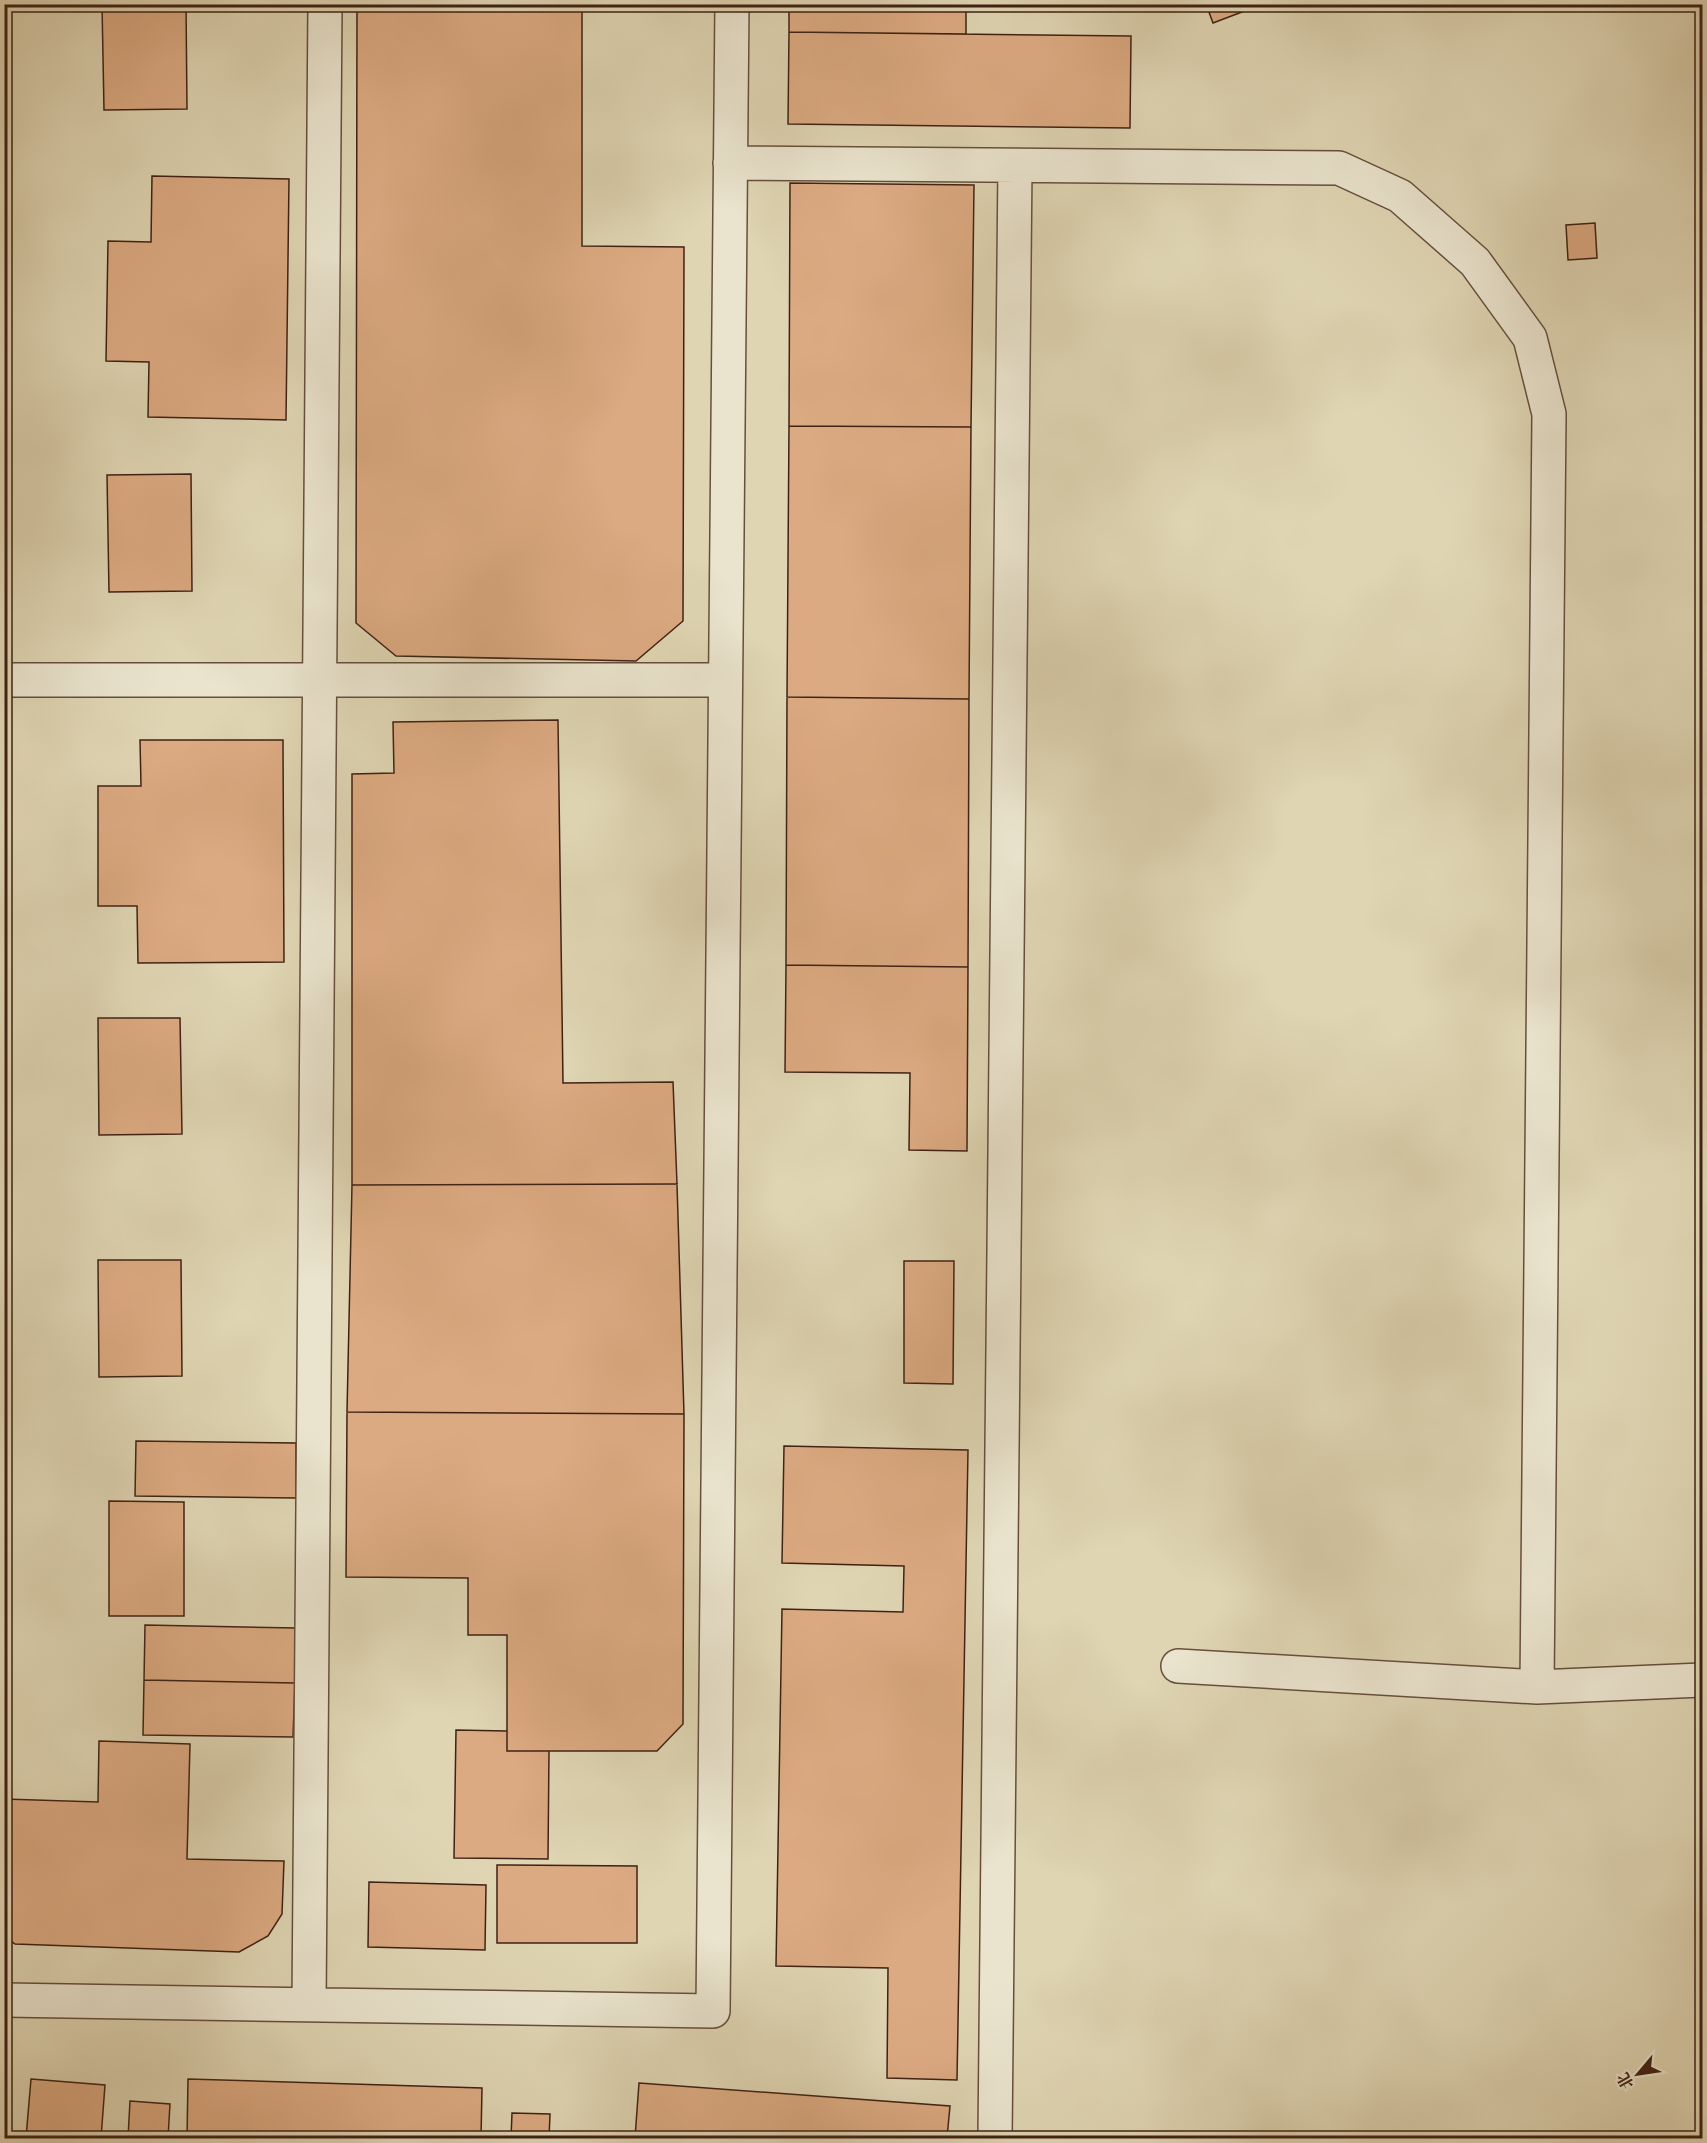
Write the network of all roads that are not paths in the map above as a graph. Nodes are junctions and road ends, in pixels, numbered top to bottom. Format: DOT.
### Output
graph roads {
  1 [pos="325,4"];
  2 [pos="732,4"];
  3 [pos="730,163"];
  4 [pos="1016,166"];
  5 [pos="4,680"];
  6 [pos="320,680"];
  7 [pos="725,680"];
  8 [pos="1178,1666"];
  9 [pos="1702,1680"];
  10 [pos="1537,1687"];
  11 [pos="4,2000"];
  12 [pos="309,2005"];
  13 [pos="995,2139"];
  1 -- 6 [label="street"];
  2 -- 3 [label="street"];
  3 -- 4 [label="street"];
  3 -- 7 [label="street"];
  4 -- 10 [label="street"];
  4 -- 13 [label="street"];
  5 -- 6 [label="street"];
  6 -- 7 [label="street"];
  6 -- 12 [label="street"];
  7 -- 12 [label="street"];
  8 -- 10 [label="street"];
  9 -- 10 [label="street"];
  11 -- 12 [label="street"];
}
